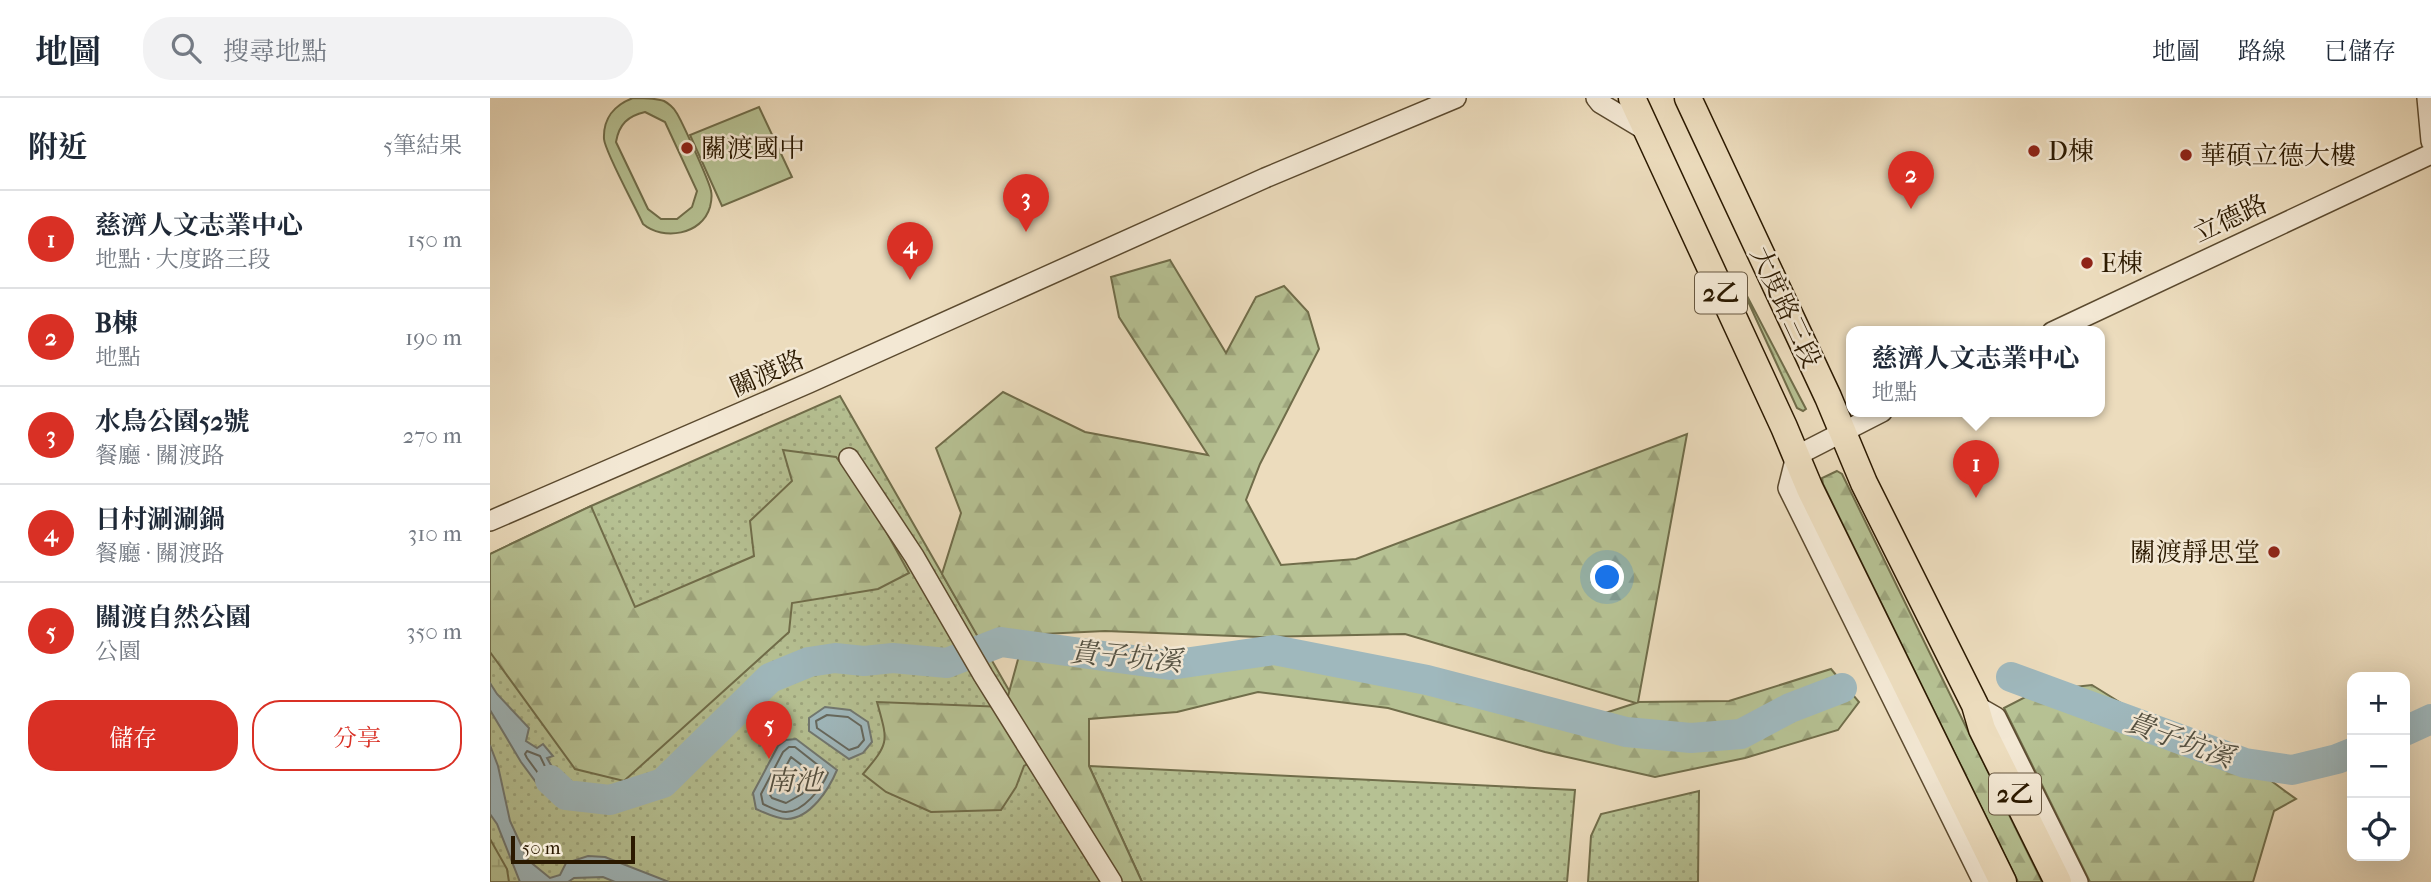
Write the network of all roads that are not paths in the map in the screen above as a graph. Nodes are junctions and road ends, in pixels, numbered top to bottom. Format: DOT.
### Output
graph roads {
  1 [pos="1456,98"];
  2 [pos="1596,98"];
  3 [pos="1632,98"];
  4 [pos="1688,98"];
  5 [pos="2427,98"];
  6 [pos="1645,130"];
  7 [pos="2431,141"];
  8 [pos="2431,154"];
  9 [pos="2065,326"];
  10 [pos="1872,417"];
  11 [pos="1843,432"];
  12 [pos="1796,456"];
  13 [pos="849,458"];
  14 [pos="490,521"];
  15 [pos="1975,705"];
  16 [pos="1909,711"];
  17 [pos="1112,882"];
  18 [pos="1983,882"];
  19 [pos="2003,882"];
  20 [pos="2058,882"];
  21 [pos="2078,882"];
  1 -- 14 [label="street, 關渡路"];
  2 -- 6 [label="street"];
  3 -- 6 [label="main road, 大度路三段 / 2乙"];
  4 -- 11 [label="main road, 大度路三段 / 2乙"];
  5 -- 7 [label="street"];
  6 -- 12 [label="main road, 大度路三段 / 2乙"];
  8 -- 9 [label="street, 立德路"];
  10 -- 11 [label="street"];
  11 -- 12 [label="street"];
  11 -- 15 [label="main road, 大度路三段 / 2乙"];
  12 -- 16 [label="main road, 大度路三段 / 2乙"];
  13 -- 17 [label="street"];
  15 -- 20 [label="main road, 2乙"];
  15 -- 21 [label="street"];
  16 -- 18 [label="street"];
  16 -- 19 [label="main road, 2乙"];
}
